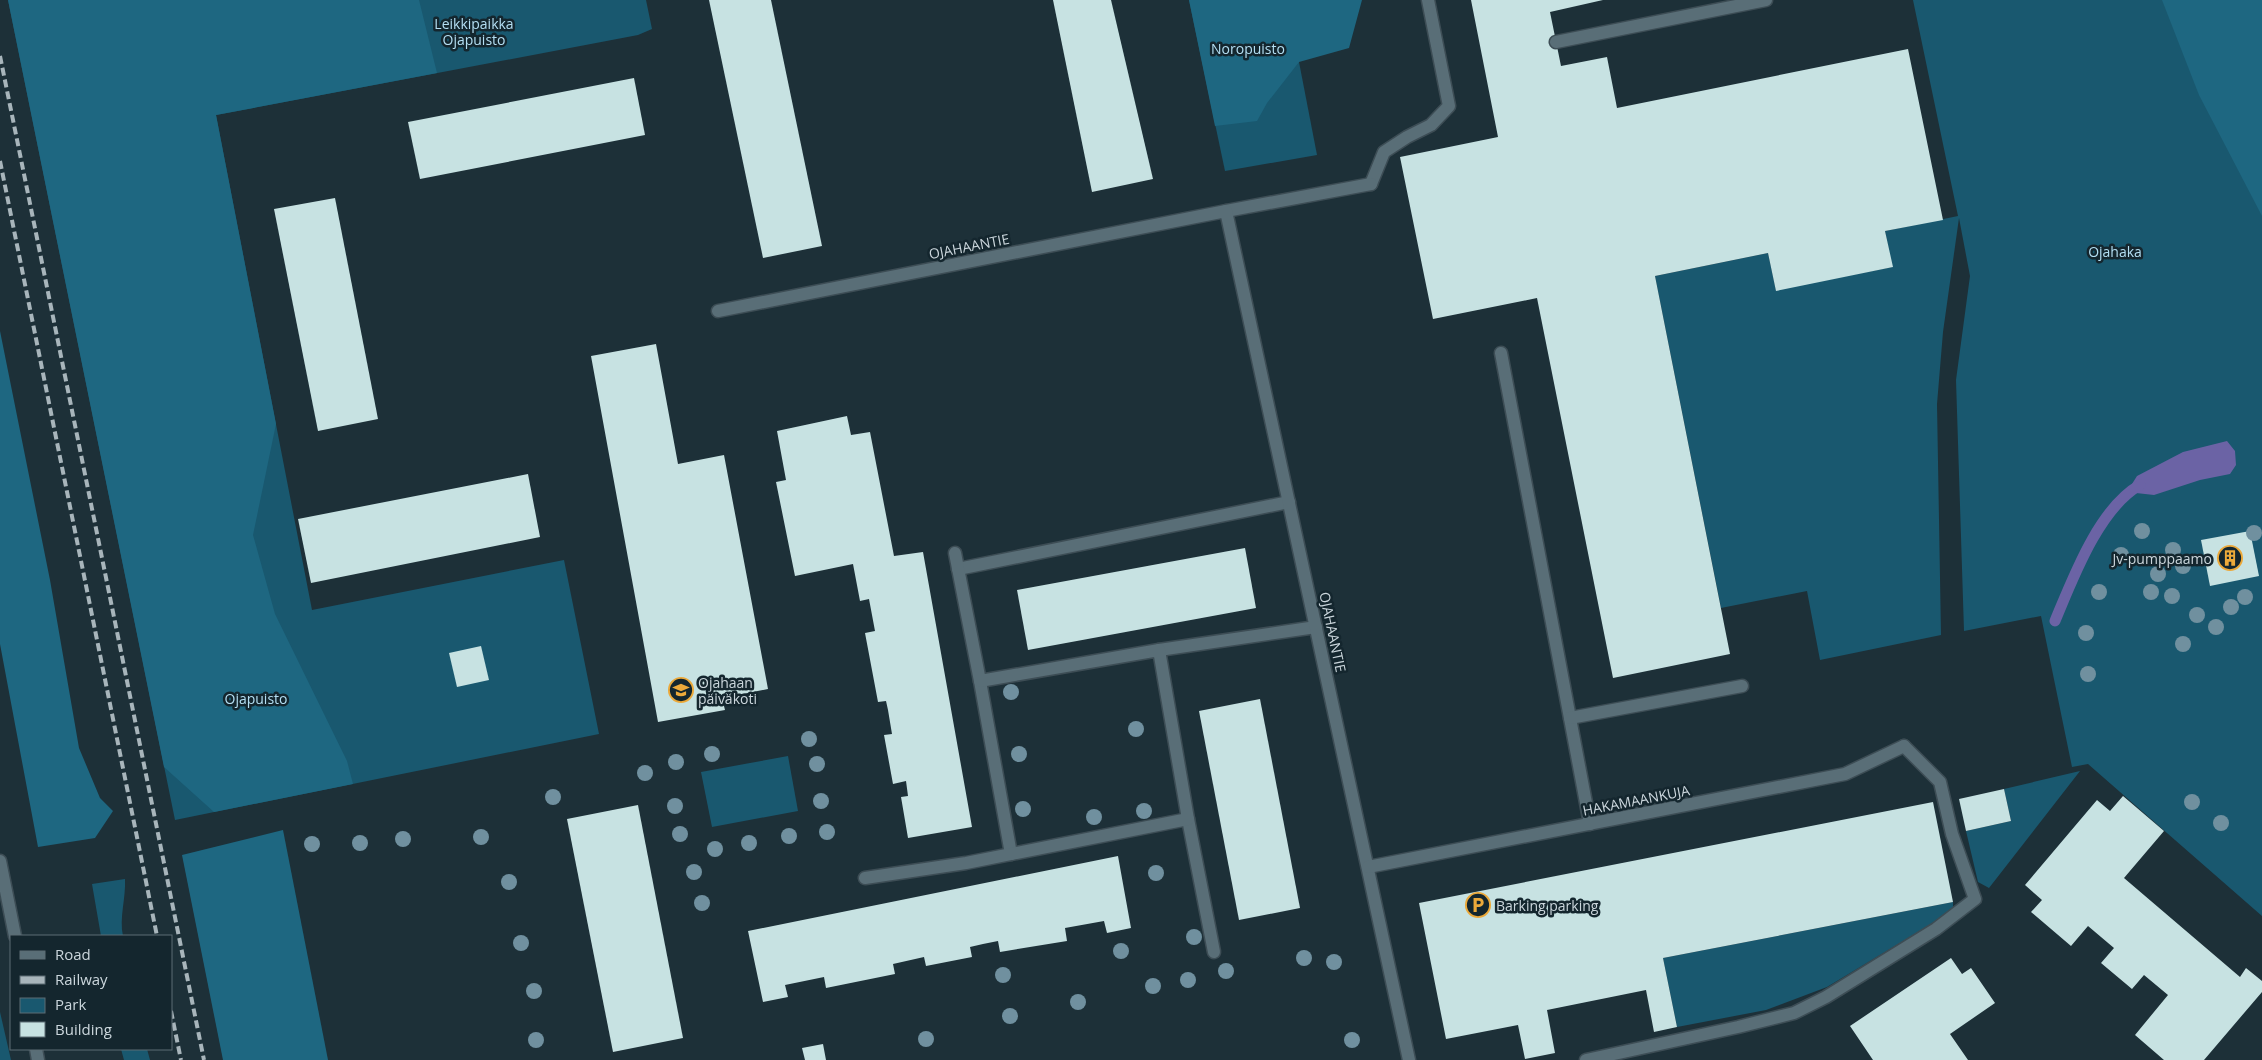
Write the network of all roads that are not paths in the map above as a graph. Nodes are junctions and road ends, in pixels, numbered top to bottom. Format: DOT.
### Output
graph roads {
  1 [pos="1428,0"];
  2 [pos="1766,0"];
  3 [pos="1556,42"];
  4 [pos="1226,212"];
  5 [pos="718,311"];
  6 [pos="1501,353"];
  7 [pos="1289,502"];
  8 [pos="955,553"];
  9 [pos="958,569"];
  10 [pos="1316,627"];
  11 [pos="1158,650"];
  12 [pos="980,681"];
  13 [pos="1742,686"];
  14 [pos="1570,718"];
  15 [pos="1188,819"];
  16 [pos="1590,824"];
  17 [pos="1011,854"];
  18 [pos="0,861"];
  19 [pos="1368,867"];
  20 [pos="865,878"];
  21 [pos="14,935"];
  22 [pos="1214,952"];
  23 [pos="1409,1060"];
  24 [pos="1586,1060"];
  1 -- 4 [label="street, OJAHAANTIE"];
  2 -- 3 [label="street"];
  4 -- 5 [label="street, OJAHAANTIE"];
  4 -- 7 [label="street, OJAHAANTIE"];
  6 -- 14 [label="street"];
  7 -- 9 [label="street"];
  7 -- 10 [label="street, OJAHAANTIE"];
  8 -- 9 [label="street"];
  9 -- 12 [label="street"];
  10 -- 11 [label="street"];
  10 -- 19 [label="street, OJAHAANTIE"];
  11 -- 12 [label="street"];
  11 -- 15 [label="street"];
  12 -- 17 [label="street"];
  13 -- 14 [label="street"];
  14 -- 16 [label="street"];
  15 -- 17 [label="street"];
  15 -- 22 [label="street"];
  16 -- 19 [label="street, HAKAMAANKUJA"];
  16 -- 24 [label="street, HAKAMAANKUJA"];
  17 -- 20 [label="street"];
  18 -- 21 [label="street"];
  19 -- 23 [label="street, OJAHAANTIE"];
}
